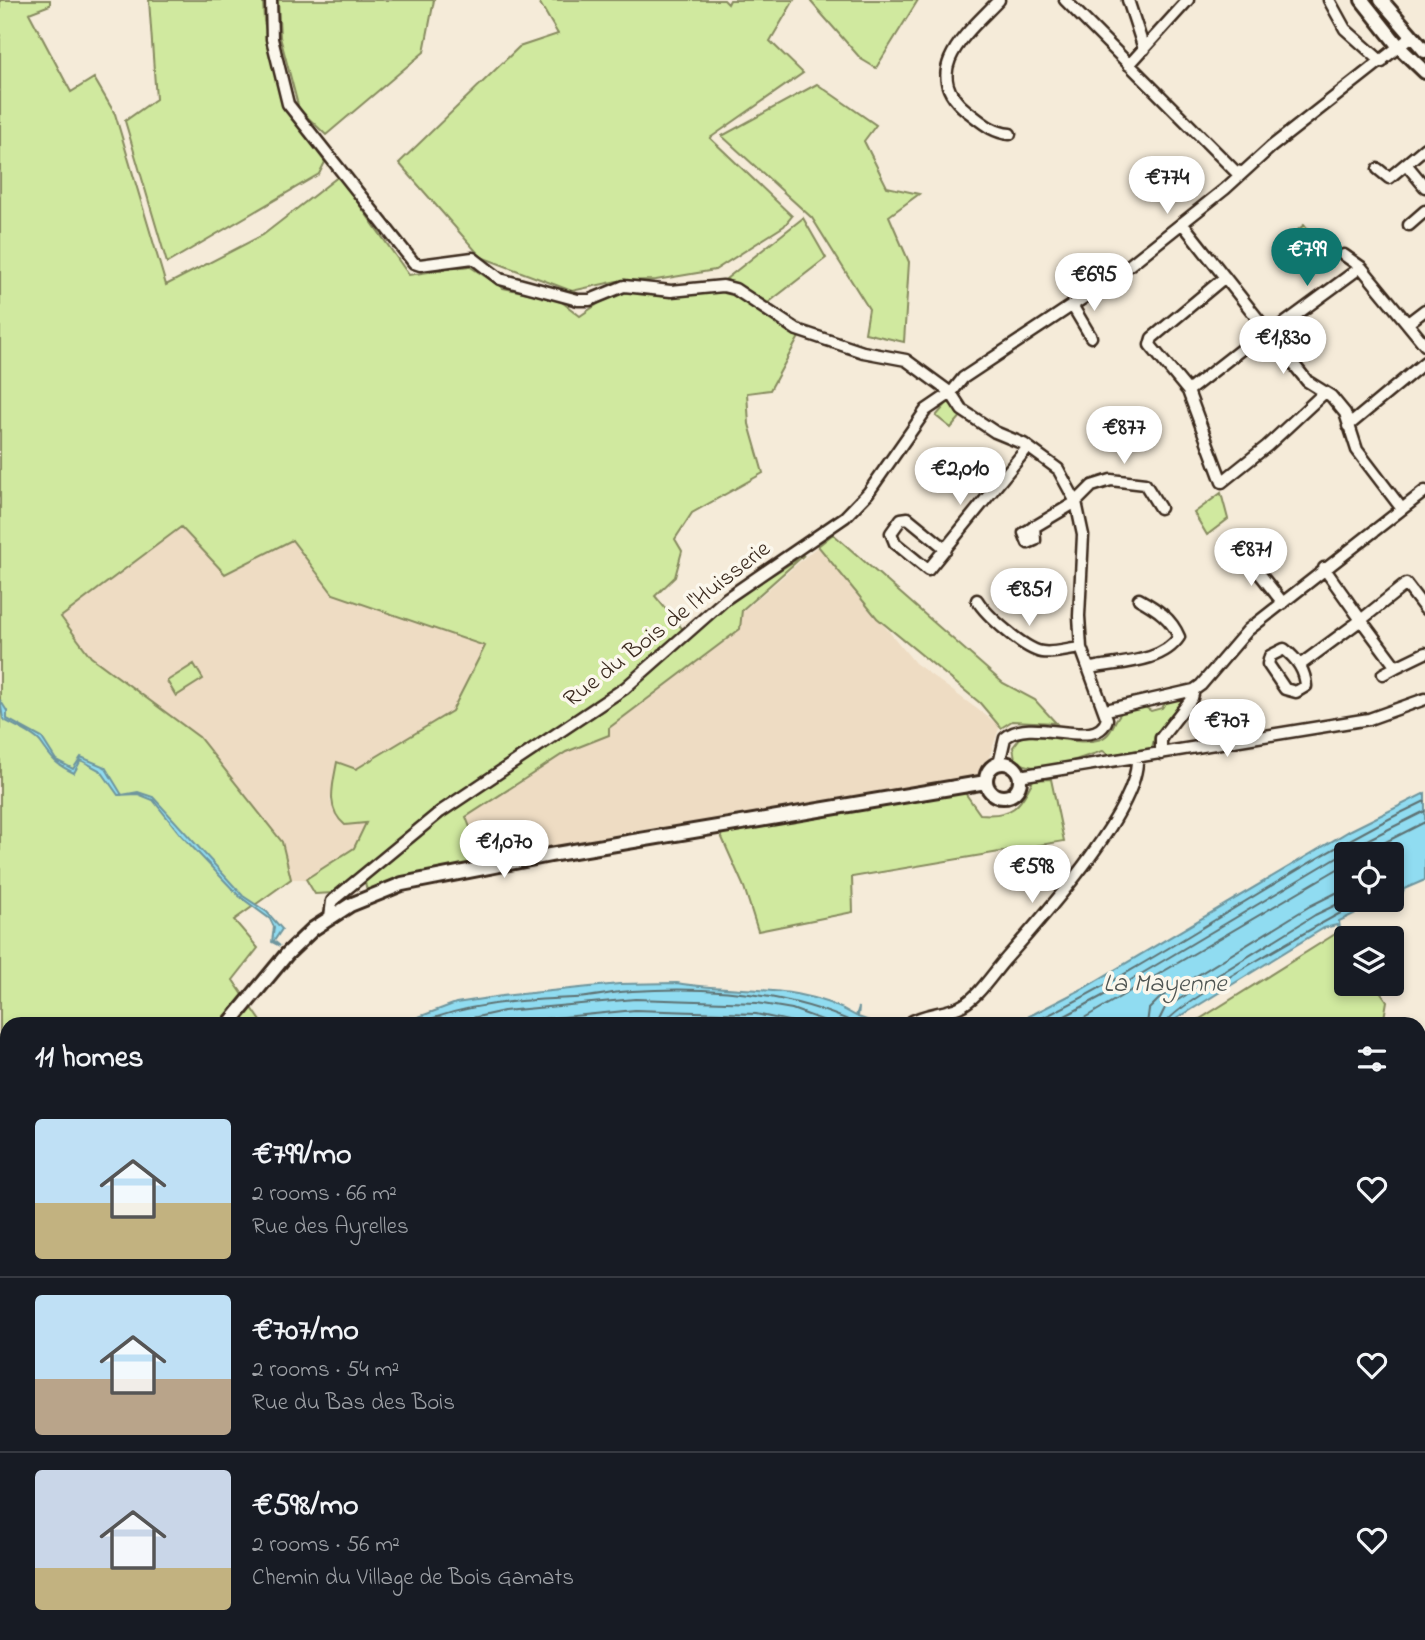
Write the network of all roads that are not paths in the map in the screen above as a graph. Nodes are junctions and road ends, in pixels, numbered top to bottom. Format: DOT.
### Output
graph roads {
  1 [pos="271,0"];
  2 [pos="999,0"];
  3 [pos="1065,0"];
  4 [pos="1128,0"];
  5 [pos="1188,0"];
  6 [pos="1329,0"];
  7 [pos="1362,0"];
  8 [pos="1381,0"];
  9 [pos="1411,37"];
  10 [pos="1400,48"];
  11 [pos="1144,49"];
  12 [pos="1425,51"];
  13 [pos="1382,62"];
  14 [pos="1129,65"];
  15 [pos="1425,72"];
  16 [pos="1010,134"];
  17 [pos="1425,148"];
  18 [pos="1406,164"];
  19 [pos="1378,169"];
  20 [pos="1241,172"];
  21 [pos="1425,187"];
  22 [pos="1425,211"];
  23 [pos="1182,223"];
  24 [pos="1409,225"];
  25 [pos="1344,255"];
  26 [pos="1361,267"];
  27 [pos="1225,277"];
  28 [pos="1072,306"];
  29 [pos="1425,310"];
  30 [pos="1408,323"];
  31 [pos="1268,332"];
  32 [pos="1091,337"];
  33 [pos="1425,345"];
  34 [pos="1425,362"];
  35 [pos="1188,391"];
  36 [pos="951,393"];
  37 [pos="1324,393"];
  38 [pos="1348,426"];
  39 [pos="1028,447"];
  40 [pos="1423,496"];
  41 [pos="1076,502"];
  42 [pos="1160,508"];
  43 [pos="1402,509"];
  44 [pos="1034,526"];
  45 [pos="946,549"];
  46 [pos="1244,554"];
  47 [pos="1324,568"];
  48 [pos="1139,599"];
  49 [pos="977,600"];
  50 [pos="1283,603"];
  51 [pos="1425,609"];
  52 [pos="1361,620"];
  53 [pos="1081,648"];
  54 [pos="1425,653"];
  55 [pos="1300,665"];
  56 [pos="1396,667"];
  57 [pos="1091,668"];
  58 [pos="1383,674"];
  59 [pos="1194,690"];
  60 [pos="1425,699"];
  61 [pos="1106,710"];
  62 [pos="1161,754"];
  63 [pos="1138,758"];
  64 [pos="999,764"];
  65 [pos="1019,776"];
  66 [pos="986,782"];
  67 [pos="330,917"];
  68 [pos="235,1017"];
  69 [pos="922,1017"];
  1 -- 36 [label="street"];
  2 -- 16 [label="street"];
  3 -- 14 [label="street"];
  4 -- 11 [label="street"];
  5 -- 11 [label="street"];
  6 -- 13 [label="street"];
  7 -- 10 [label="main road"];
  8 -- 9 [label="main road"];
  9 -- 10 [label="street, Rue du Bois de l'Huisserie"];
  9 -- 12 [label="main road"];
  10 -- 13 [label="street, Rue du Bois de l'Huisserie"];
  10 -- 15 [label="main road"];
  11 -- 14 [label="street"];
  13 -- 20 [label="street, Rue du Bois de l'Huisserie"];
  14 -- 20 [label="street"];
  17 -- 18 [label="street"];
  18 -- 19 [label="street"];
  18 -- 21 [label="street"];
  20 -- 23 [label="street, Rue du Bois de l'Huisserie"];
  22 -- 24 [label="street"];
  23 -- 27 [label="street"];
  23 -- 28 [label="street, Rue du Bois de l'Huisserie"];
  25 -- 26 [label="street"];
  26 -- 30 [label="street"];
  26 -- 31 [label="street"];
  27 -- 31 [label="street"];
  27 -- 35 [label="street"];
  28 -- 32 [label="street"];
  28 -- 36 [label="street, Rue du Bois de l'Huisserie"];
  29 -- 30 [label="street"];
  30 -- 33 [label="street"];
  31 -- 35 [label="street"];
  31 -- 37 [label="street"];
  34 -- 38 [label="street"];
  35 -- 37 [label="street"];
  36 -- 39 [label="street"];
  36 -- 67 [label="street, Rue du Bois de l'Huisserie"];
  37 -- 38 [label="street"];
  38 -- 43 [label="street"];
  39 -- 41 [label="street"];
  39 -- 45 [label="street"];
  40 -- 43 [label="street"];
  41 -- 42 [label="street"];
  41 -- 44 [label="street"];
  41 -- 53 [label="street"];
  43 -- 47 [label="street"];
  45 -- 45 [label="street"];
  46 -- 50 [label="street"];
  47 -- 50 [label="street"];
  47 -- 52 [label="street"];
  48 -- 57 [label="street"];
  49 -- 53 [label="street"];
  50 -- 59 [label="street"];
  51 -- 52 [label="street"];
  52 -- 55 [label="street"];
  52 -- 56 [label="street"];
  53 -- 57 [label="street"];
  54 -- 56 [label="street"];
  55 -- 55 [label="street"];
  56 -- 58 [label="street"];
  57 -- 61 [label="street"];
  59 -- 61 [label="street"];
  59 -- 62 [label="street"];
  60 -- 62 [label="street"];
  61 -- 64 [label="street"];
  62 -- 63 [label="street"];
  63 -- 65 [label="street"];
  63 -- 69 [label="street"];
  64 -- 65 [label="main road"];
  64 -- 66 [label="main road"];
  65 -- 66 [label="main road"];
  66 -- 67 [label="main road"];
  67 -- 68 [label="main road"];
}
